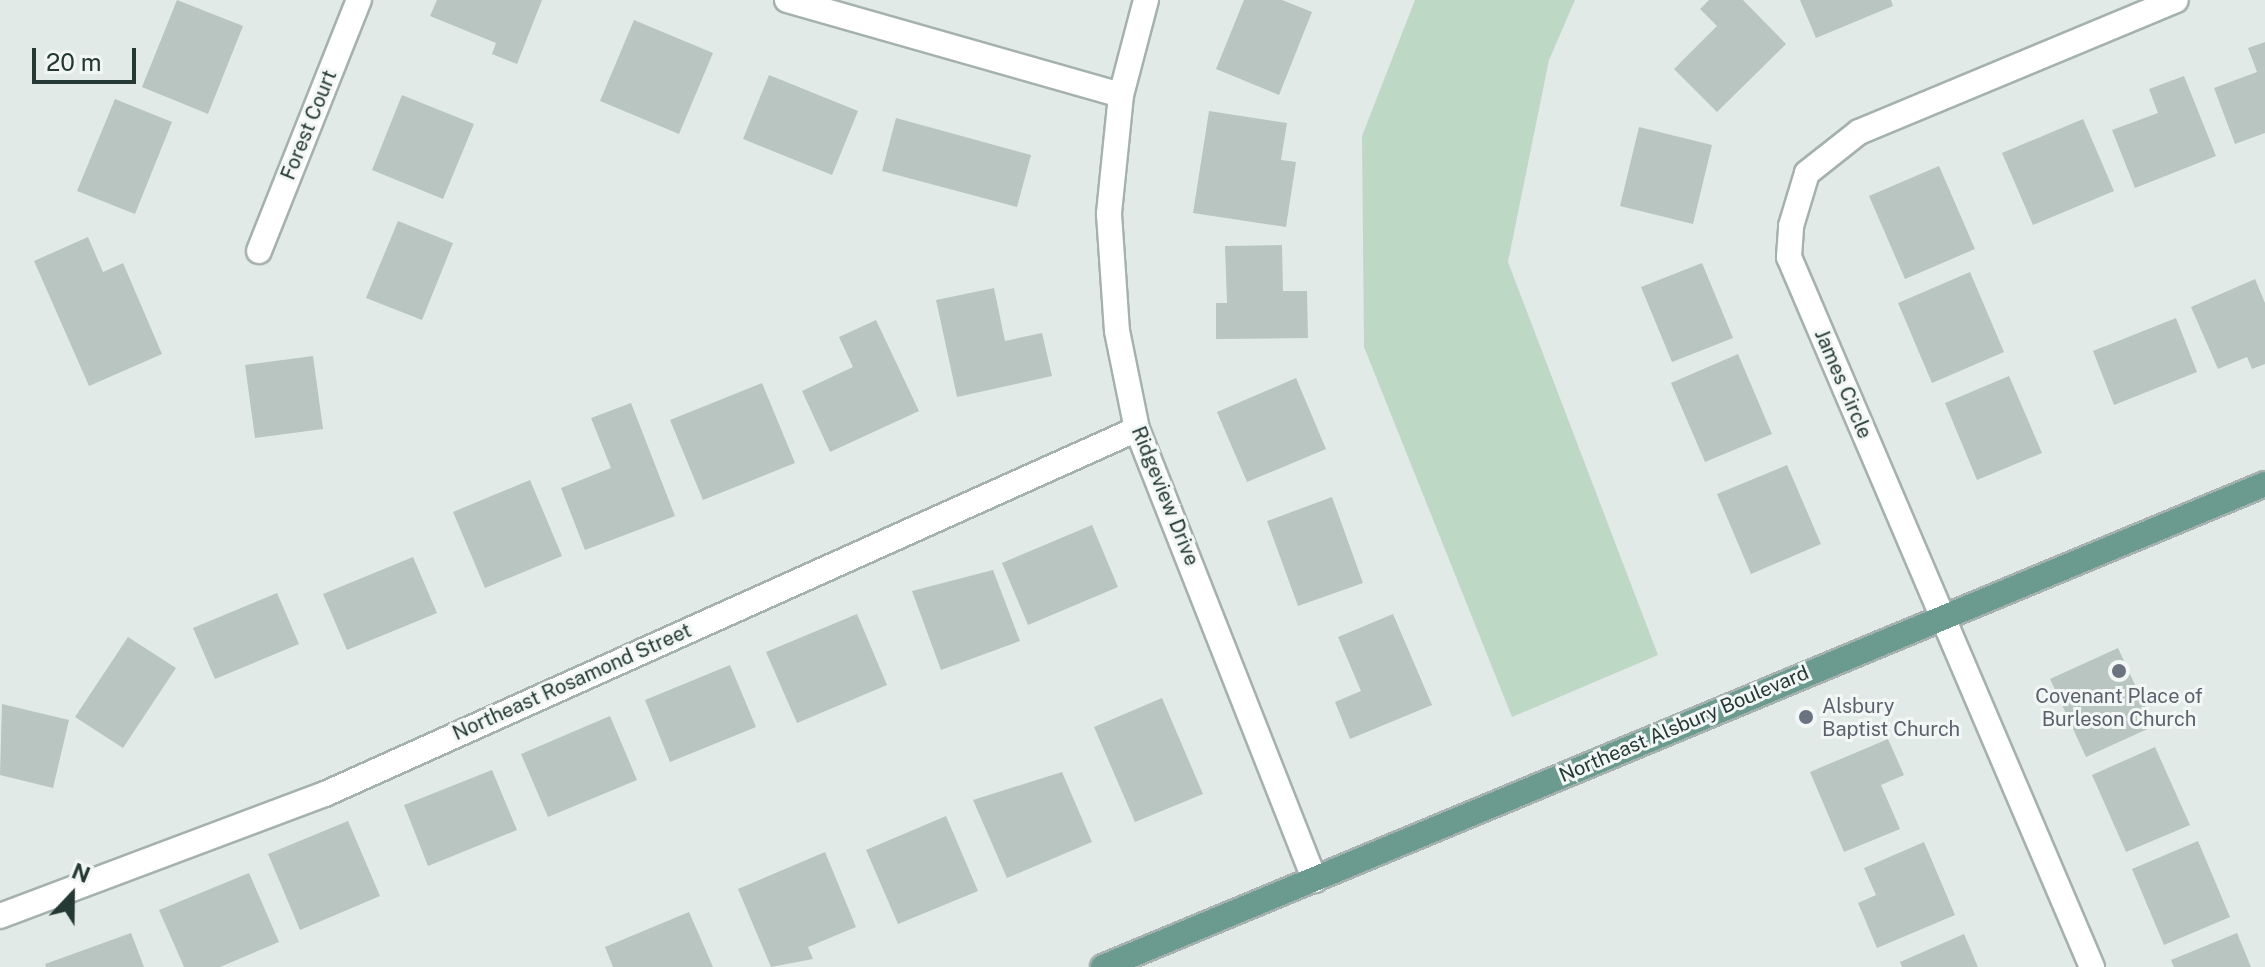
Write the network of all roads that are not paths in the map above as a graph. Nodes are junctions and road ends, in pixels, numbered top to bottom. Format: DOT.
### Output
graph roads {
  1 [pos="359,0"];
  2 [pos="787,0"];
  3 [pos="1146,0"];
  4 [pos="2176,0"];
  5 [pos="1121,95"];
  6 [pos="259,251"];
  7 [pos="1137,429"];
  8 [pos="2265,484"];
  9 [pos="1940,616"];
  10 [pos="1315,880"];
  11 [pos="0,916"];
  12 [pos="1103,967"];
  13 [pos="2092,967"];
  1 -- 6 [label="street, Forest Court"];
  2 -- 5 [label="street"];
  3 -- 5 [label="street, Ridgeview Drive"];
  4 -- 9 [label="street, James Circle"];
  5 -- 7 [label="street, Ridgeview Drive"];
  7 -- 10 [label="street, Ridgeview Drive"];
  7 -- 11 [label="street, Northeast Rosamond Street"];
  8 -- 9 [label="main road, Northeast Alsbury Boulevard"];
  9 -- 10 [label="main road, Northeast Alsbury Boulevard"];
  9 -- 13 [label="street, James Circle"];
  10 -- 12 [label="main road, Northeast Alsbury Boulevard"];
}
